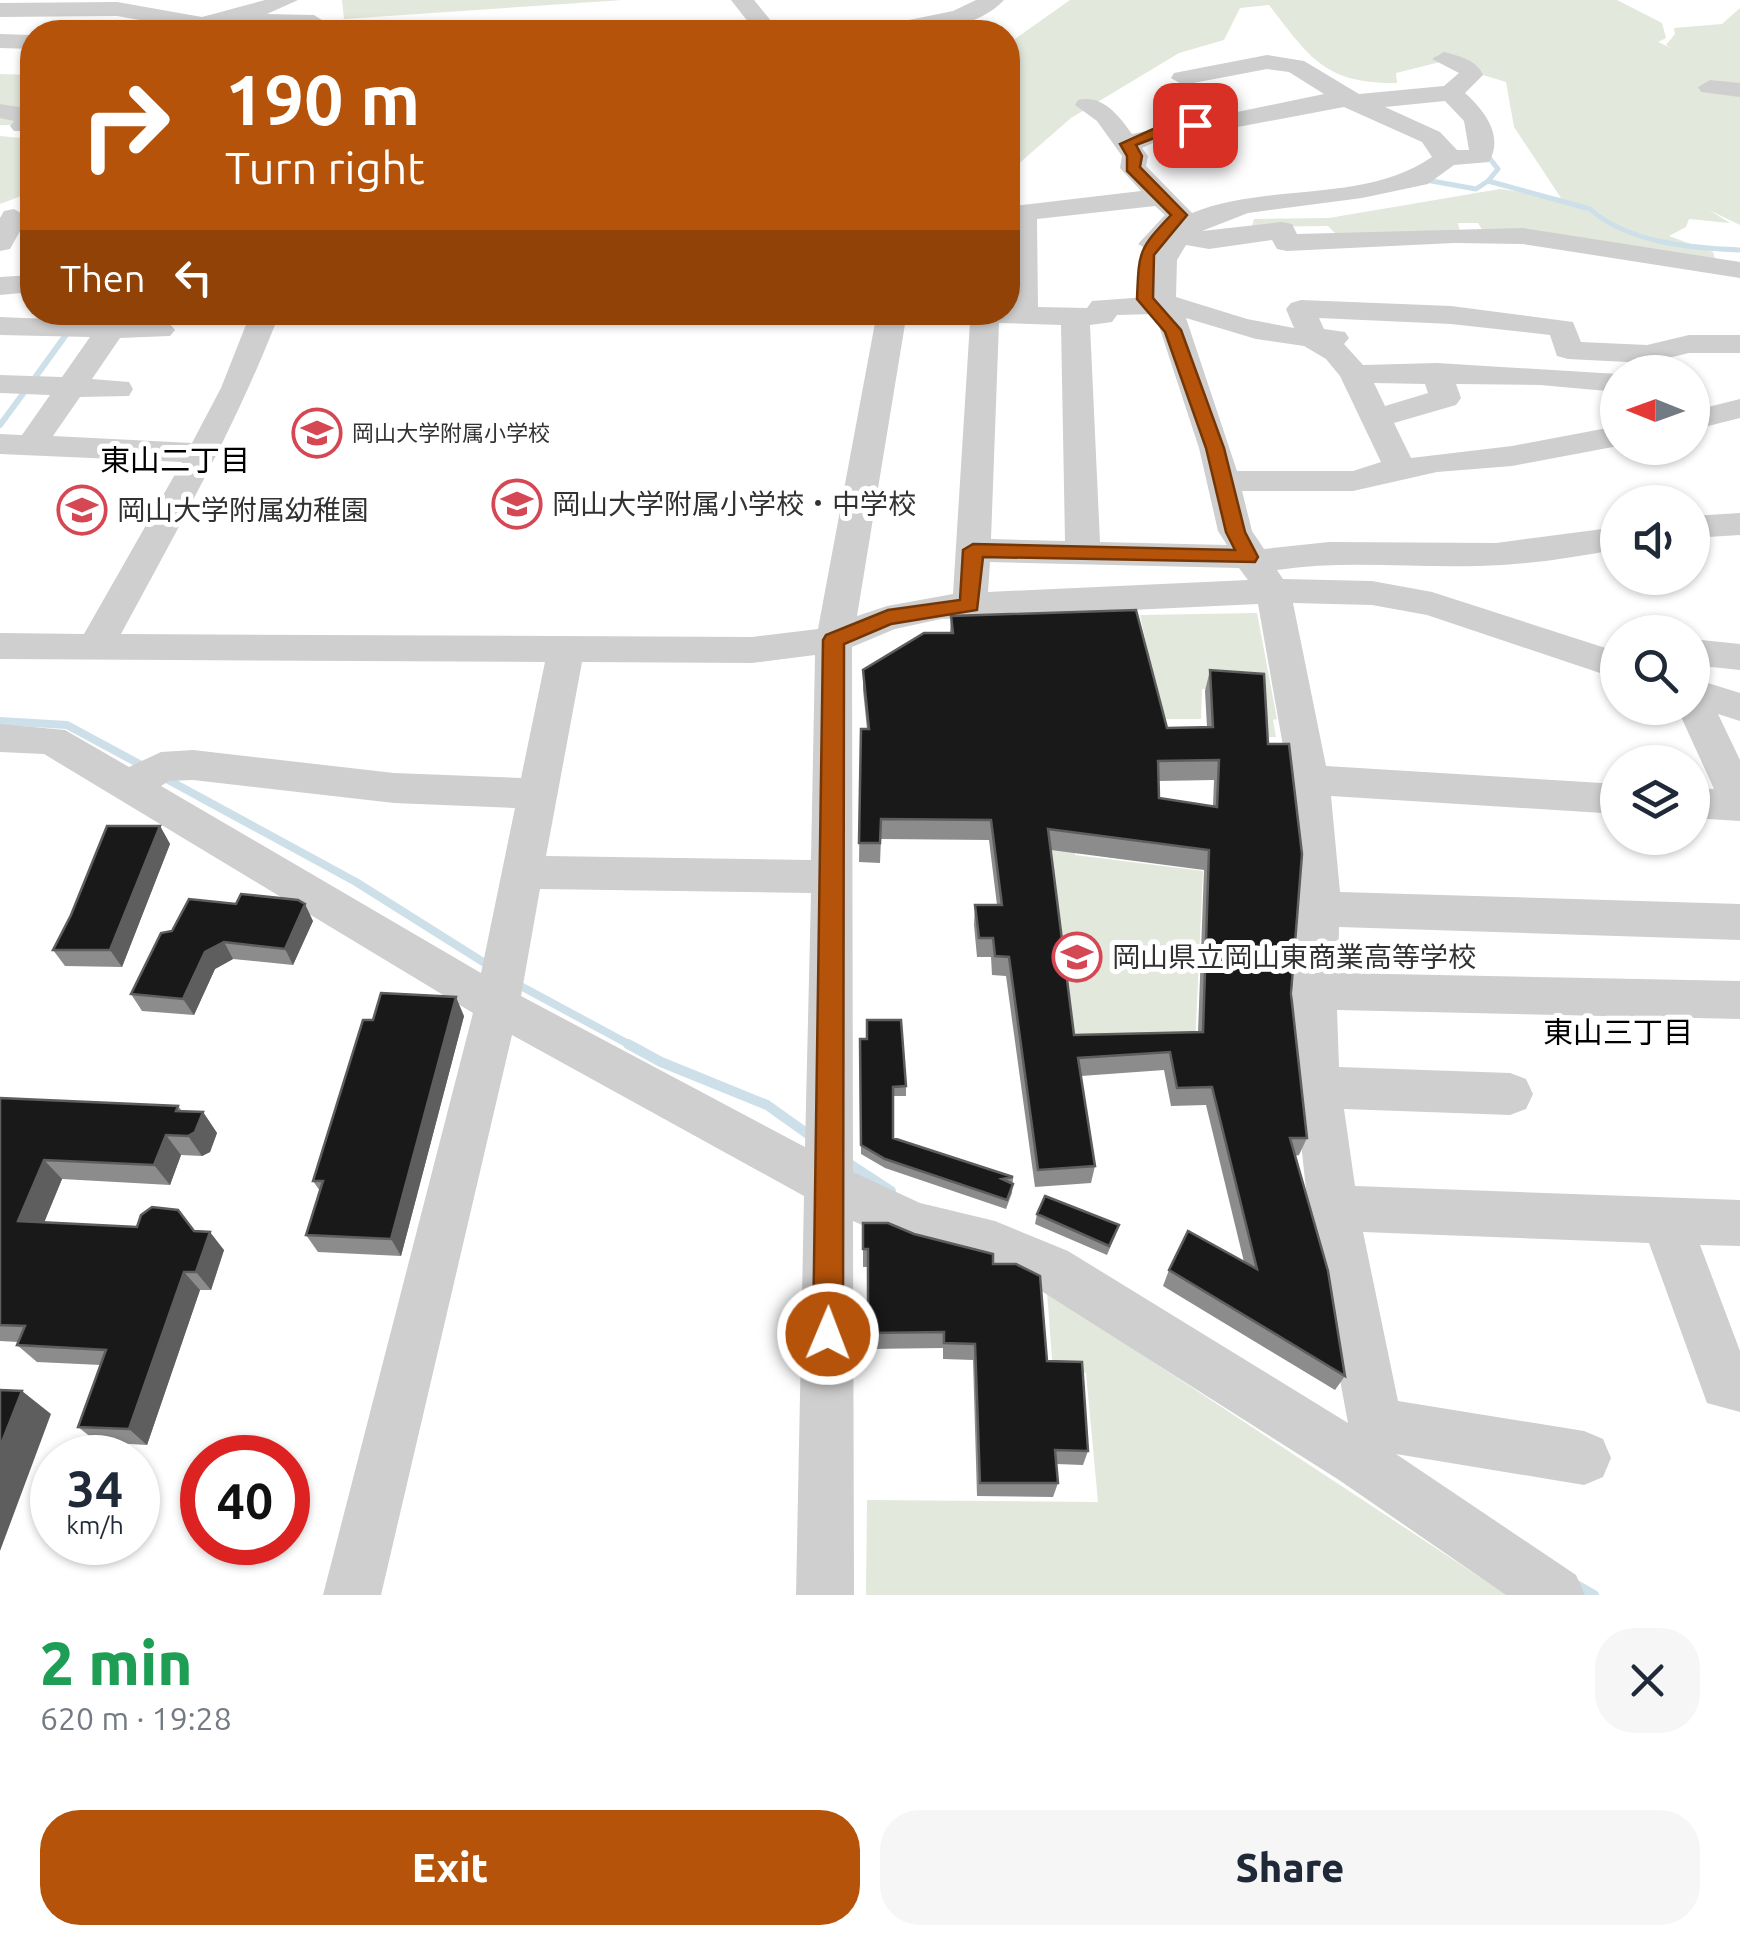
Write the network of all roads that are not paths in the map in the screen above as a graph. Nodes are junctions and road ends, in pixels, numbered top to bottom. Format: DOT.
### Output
graph roads {
  1 [pos="166,0"];
  2 [pos="287,0"];
  3 [pos="988,1"];
  4 [pos="112,4"];
  5 [pos="0,10"];
  6 [pos="229,10"];
  7 [pos="146,16"];
  8 [pos="318,18"];
  9 [pos="168,20"];
  10 [pos="201,20"];
  11 [pos="941,20"];
  12 [pos="1444,59"];
  13 [pos="1183,78"];
  14 [pos="1710,88"];
  15 [pos="1740,90"];
  16 [pos="1452,92"];
  17 [pos="1352,100"];
  18 [pos="1087,106"];
  19 [pos="1156,109"];
  20 [pos="1120,135"];
  21 [pos="1450,158"];
  22 [pos="1160,197"];
  23 [pos="14,217"];
  24 [pos="1187,236"];
  25 [pos="0,243"];
  26 [pos="1740,270"];
  27 [pos="1168,311"];
  28 [pos="1020,316"];
  29 [pos="1023,316"];
  30 [pos="1075,317"];
  31 [pos="261,325"];
  32 [pos="890,325"];
  33 [pos="984,325"];
  34 [pos="0,326"];
  35 [pos="31,327"];
  36 [pos="111,329"];
  37 [pos="160,330"];
  38 [pos="1358,338"];
  39 [pos="1313,339"];
  40 [pos="1740,344"];
  41 [pos="1604,355"];
  42 [pos="1673,355"];
  43 [pos="0,367"];
  44 [pos="1437,372"];
  45 [pos="1354,374"];
  46 [pos="1600,381"];
  47 [pos="0,384"];
  48 [pos="71,387"];
  49 [pos="118,388"];
  50 [pos="1740,408"];
  51 [pos="1710,416"];
  52 [pos="1377,418"];
  53 [pos="1600,439"];
  54 [pos="15,445"];
  55 [pos="203,453"];
  56 [pos="1386,476"];
  57 [pos="1222,481"];
  58 [pos="1740,524"];
  59 [pos="1710,526"];
  60 [pos="1600,541"];
  61 [pos="973,550"];
  62 [pos="1083,554"];
  63 [pos="1258,570"];
  64 [pos="970,605"];
  65 [pos="834,640"];
  66 [pos="95,647"];
  67 [pos="1,648"];
  68 [pos="566,648"];
  69 [pos="1600,649"];
  70 [pos="1571,650"];
  71 [pos="1710,654"];
  72 [pos="1740,657"];
  73 [pos="1600,660"];
  74 [pos="1710,700"];
  75 [pos="1740,707"];
  76 [pos="1705,725"];
  77 [pos="0,738"];
  78 [pos="144,777"];
  79 [pos="1309,780"];
  80 [pos="538,794"];
  81 [pos="1600,798"];
  82 [pos="1710,804"];
  83 [pos="1740,805"];
  84 [pos="523,872"];
  85 [pos="833,877"];
  86 [pos="1320,909"];
  87 [pos="1740,922"];
  88 [pos="501,986"];
  89 [pos="1314,991"];
  90 [pos="1740,1000"];
  91 [pos="1318,1086"];
  92 [pos="1510,1094"];
  93 [pos="830,1163"];
  94 [pos="1333,1208"];
  95 [pos="1666,1220"];
  96 [pos="1740,1224"];
  97 [pos="1740,1385"];
  98 [pos="1368,1442"];
  99 [pos="1584,1458"];
  100 [pos="352,1595"];
  101 [pos="825,1595"];
  102 [pos="1556,1595"];
  1 -- 7 [label="street"];
  2 -- 6 [label="street"];
  3 -- 11 [label="street"];
  4 -- 5 [label="street"];
  4 -- 7 [label="street"];
  6 -- 8 [label="street"];
  6 -- 10 [label="street"];
  7 -- 9 [label="street"];
  12 -- 16 [label="street"];
  13 -- 17 [label="street"];
  14 -- 15 [label="street"];
  16 -- 17 [label="street"];
  16 -- 21 [label="street"];
  17 -- 20 [label="street"];
  17 -- 21 [label="street"];
  18 -- 20 [label="street"];
  19 -- 20 [label="street"];
  20 -- 22 [label="street"];
  21 -- 24 [label="street"];
  22 -- 27 [label="street"];
  22 -- 29 [label="street"];
  23 -- 25 [label="street"];
  24 -- 26 [label="street"];
  24 -- 27 [label="street"];
  27 -- 30 [label="street"];
  27 -- 39 [label="street"];
  27 -- 57 [label="street"];
  28 -- 29 [label="street"];
  29 -- 30 [label="street"];
  30 -- 62 [label="street"];
  31 -- 55 [label="street"];
  32 -- 65 [label="street"];
  33 -- 61 [label="street"];
  34 -- 35 [label="street"];
  35 -- 36 [label="street"];
  35 -- 43 [label="street"];
  36 -- 37 [label="street"];
  36 -- 48 [label="street"];
  38 -- 39 [label="street"];
  39 -- 41 [label="street"];
  39 -- 45 [label="street"];
  40 -- 42 [label="street"];
  44 -- 45 [label="street"];
  44 -- 46 [label="street"];
  44 -- 52 [label="street"];
  45 -- 52 [label="street"];
  47 -- 48 [label="street"];
  48 -- 49 [label="street"];
  48 -- 54 [label="street"];
  50 -- 51 [label="street"];
  52 -- 56 [label="street"];
  53 -- 56 [label="street"];
  54 -- 55 [label="street"];
  55 -- 66 [label="street"];
  56 -- 57 [label="street"];
  57 -- 63 [label="street"];
  58 -- 59 [label="street"];
  60 -- 63 [label="street"];
  61 -- 62 [label="street"];
  61 -- 64 [label="street"];
  62 -- 63 [label="street"];
  63 -- 64 [label="street"];
  63 -- 70 [label="street"];
  63 -- 79 [label="street"];
  64 -- 65 [label="street"];
  65 -- 68 [label="street"];
  65 -- 85 [label="street"];
  66 -- 67 [label="street"];
  66 -- 68 [label="street"];
  68 -- 80 [label="street"];
  69 -- 70 [label="street"];
  70 -- 73 [label="street"];
  71 -- 72 [label="street"];
  74 -- 75 [label="street"];
  76 -- 83 [label="street"];
  77 -- 78 [label="street"];
  78 -- 80 [label="street"];
  78 -- 88 [label="street"];
  79 -- 81 [label="street"];
  79 -- 86 [label="street"];
  80 -- 84 [label="street"];
  82 -- 83 [label="street"];
  84 -- 85 [label="street"];
  84 -- 88 [label="street"];
  85 -- 93 [label="street"];
  86 -- 87 [label="street"];
  86 -- 89 [label="street"];
  88 -- 93 [label="street"];
  88 -- 100 [label="street"];
  89 -- 90 [label="street"];
  89 -- 91 [label="street"];
  91 -- 92 [label="street"];
  91 -- 94 [label="street"];
  93 -- 98 [label="street"];
  93 -- 101 [label="street"];
  94 -- 95 [label="street"];
  94 -- 98 [label="street"];
  95 -- 96 [label="street"];
  95 -- 97 [label="street"];
  98 -- 99 [label="street"];
  98 -- 102 [label="street"];
}
